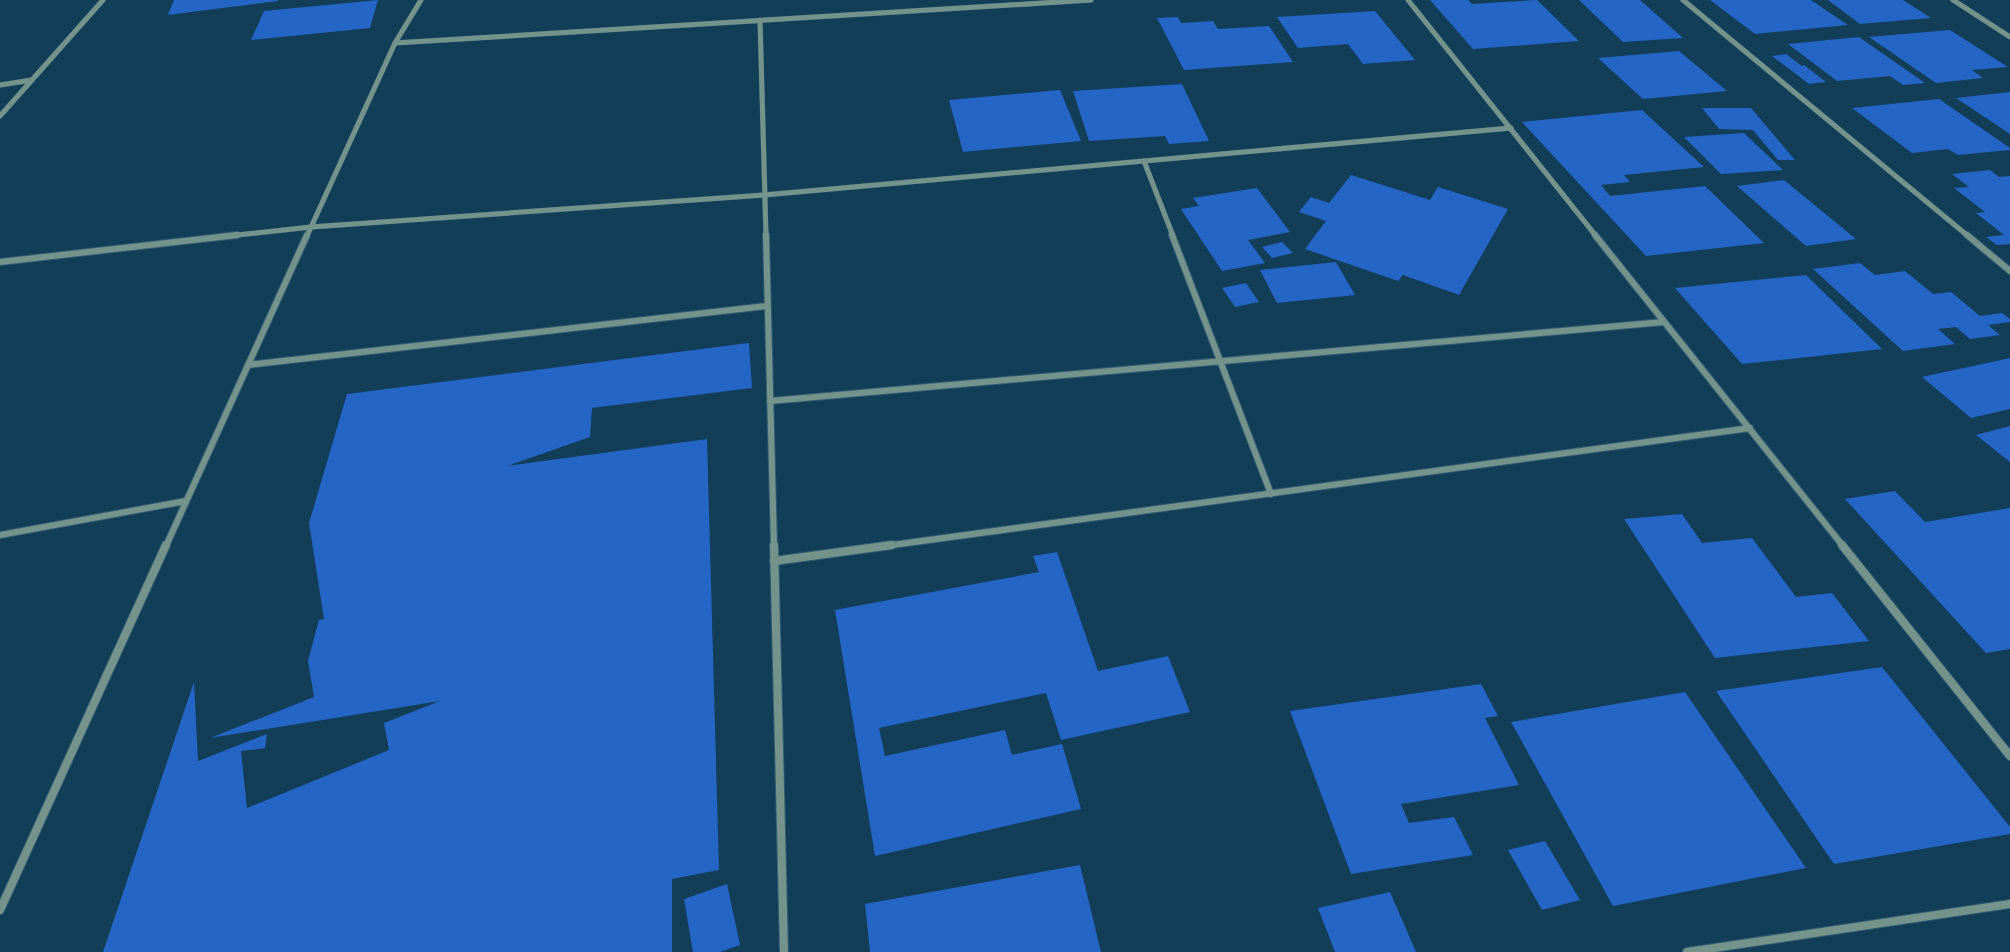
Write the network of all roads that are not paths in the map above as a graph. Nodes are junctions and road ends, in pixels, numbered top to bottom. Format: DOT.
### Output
graph roads {
  1 [pos="103,0"];
  2 [pos="421,0"];
  3 [pos="1091,0"];
  4 [pos="1408,0"];
  5 [pos="1683,0"];
  6 [pos="1953,0"];
  7 [pos="760,20"];
  8 [pos="2010,37"];
  9 [pos="394,43"];
  10 [pos="32,80"];
  11 [pos="0,85"];
  12 [pos="0,116"];
  13 [pos="1511,128"];
  14 [pos="1144,161"];
  15 [pos="764,195"];
  16 [pos="311,227"];
  17 [pos="0,262"];
  18 [pos="2010,271"];
  19 [pos="767,306"];
  20 [pos="1664,322"];
  21 [pos="1220,361"];
  22 [pos="248,365"];
  23 [pos="770,401"];
  24 [pos="1750,428"];
  25 [pos="1271,494"];
  26 [pos="186,501"];
  27 [pos="0,535"];
  28 [pos="774,561"];
  29 [pos="2010,756"];
  30 [pos="2010,904"];
  31 [pos="0,910"];
  32 [pos="784,952"];
  33 [pos="1687,952"];
  1 -- 10 [label="street"];
  2 -- 9 [label="street"];
  3 -- 7 [label="street"];
  4 -- 13 [label="street"];
  5 -- 18 [label="street"];
  6 -- 8 [label="street"];
  7 -- 9 [label="street"];
  7 -- 15 [label="street"];
  9 -- 16 [label="street"];
  10 -- 11 [label="street"];
  10 -- 12 [label="street"];
  13 -- 14 [label="street"];
  13 -- 20 [label="street"];
  14 -- 15 [label="street"];
  14 -- 21 [label="street"];
  15 -- 16 [label="street"];
  15 -- 19 [label="street"];
  16 -- 17 [label="street"];
  16 -- 22 [label="street"];
  19 -- 22 [label="street"];
  19 -- 23 [label="street"];
  20 -- 21 [label="street"];
  20 -- 24 [label="street"];
  21 -- 23 [label="street"];
  21 -- 25 [label="street"];
  22 -- 26 [label="street"];
  23 -- 28 [label="street"];
  24 -- 25 [label="street"];
  24 -- 29 [label="street"];
  25 -- 28 [label="street"];
  26 -- 27 [label="street"];
  26 -- 31 [label="street"];
  28 -- 32 [label="street"];
  30 -- 33 [label="street"];
}
